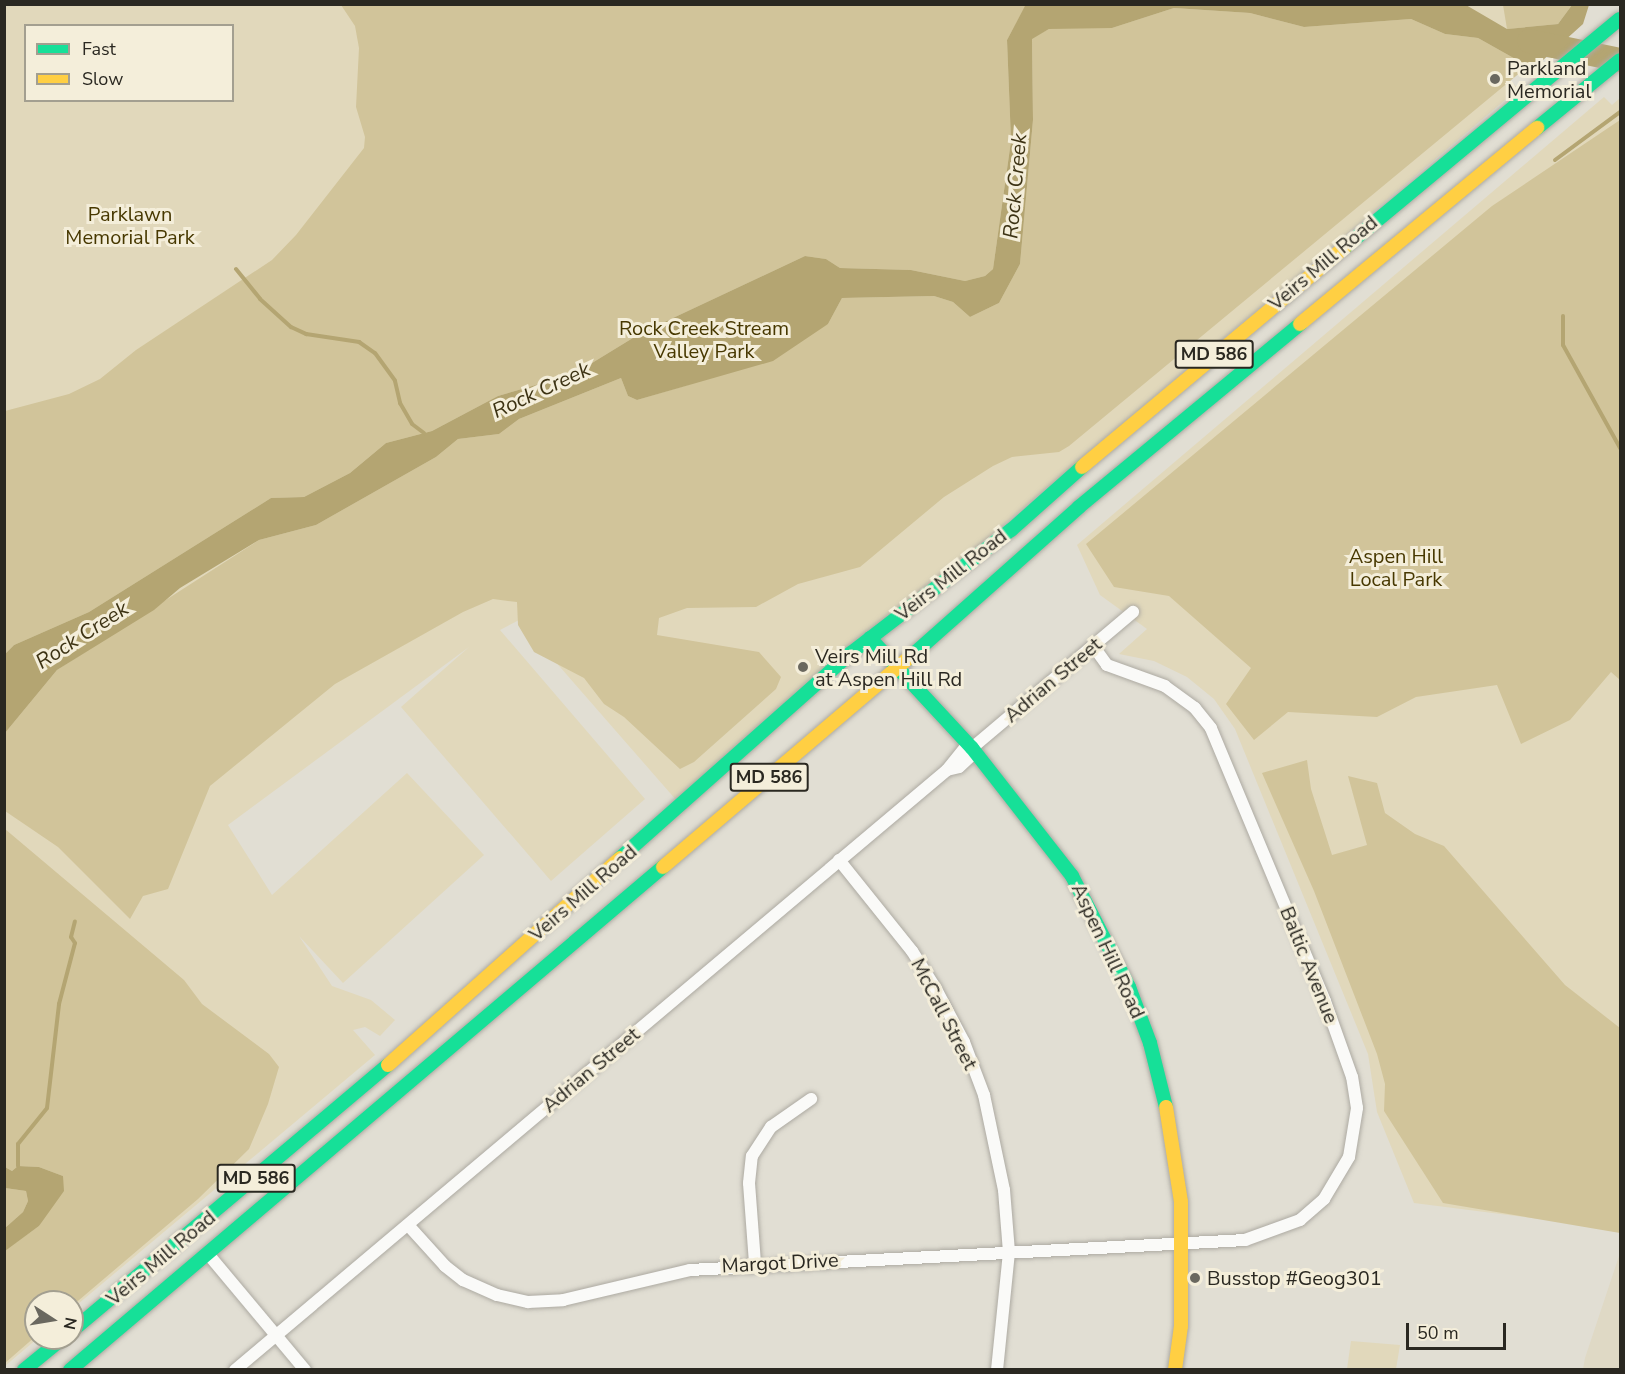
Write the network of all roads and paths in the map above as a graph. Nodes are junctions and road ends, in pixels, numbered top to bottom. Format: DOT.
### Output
graph roads {
  1 [pos="1616,22"];
  2 [pos="1620,60"];
  3 [pos="1133,612"];
  4 [pos="870,638"];
  5 [pos="1093,646"];
  6 [pos="898,668"];
  7 [pos="972,748"];
  8 [pos="839,860"];
  9 [pos="811,1099"];
  10 [pos="408,1225"];
  11 [pos="1182,1244"];
  12 [pos="1008,1252"];
  13 [pos="208,1254"];
  14 [pos="755,1263"];
  15 [pos="132,1282"];
  16 [pos="148,1304"];
  17 [pos="84,1321"];
  18 [pos="276,1335"];
  19 [pos="48,1350"];
  20 [pos="24,1370"];
  21 [pos="70,1370"];
  22 [pos="236,1370"];
  23 [pos="305,1370"];
  24 [pos="996,1370"];
  25 [pos="1175,1370"];
  1 -- 4 [label="main road, Veirs Mill Road / MD 586"];
  2 -- 6 [label="main road, Veirs Mill Road / MD 586"];
  3 -- 5 [label="street, Adrian Street"];
  4 -- 6 [label="main road, Aspen Hill Road"];
  4 -- 15 [label="main road, Veirs Mill Road / MD 586"];
  5 -- 7 [label="street, Adrian Street"];
  5 -- 11 [label="street, Baltic Avenue"];
  6 -- 7 [label="main road, Aspen Hill Road"];
  6 -- 13 [label="main road, Veirs Mill Road / MD 586"];
  7 -- 8 [label="street, Adrian Street"];
  7 -- 11 [label="main road, Aspen Hill Road"];
  8 -- 10 [label="street, Adrian Street"];
  8 -- 12 [label="street, McCall Street"];
  9 -- 14 [label="street"];
  10 -- 14 [label="street, Margot Drive"];
  10 -- 18 [label="street, Adrian Street"];
  11 -- 12 [label="street, Margot Drive"];
  11 -- 25 [label="main road, Aspen Hill Road"];
  12 -- 14 [label="street, Margot Drive"];
  12 -- 24 [label="street, McCall Street"];
  13 -- 16 [label="main road, Veirs Mill Road / MD 586"];
  13 -- 18 [label="street"];
  15 -- 16 [label="main road"];
  15 -- 17 [label="main road, Veirs Mill Road / MD 586"];
  16 -- 21 [label="main road, Veirs Mill Road / MD 586"];
  18 -- 22 [label="street, Adrian Street"];
  18 -- 23 [label="street"];
  19 -- 20 [label="main road"];
}
